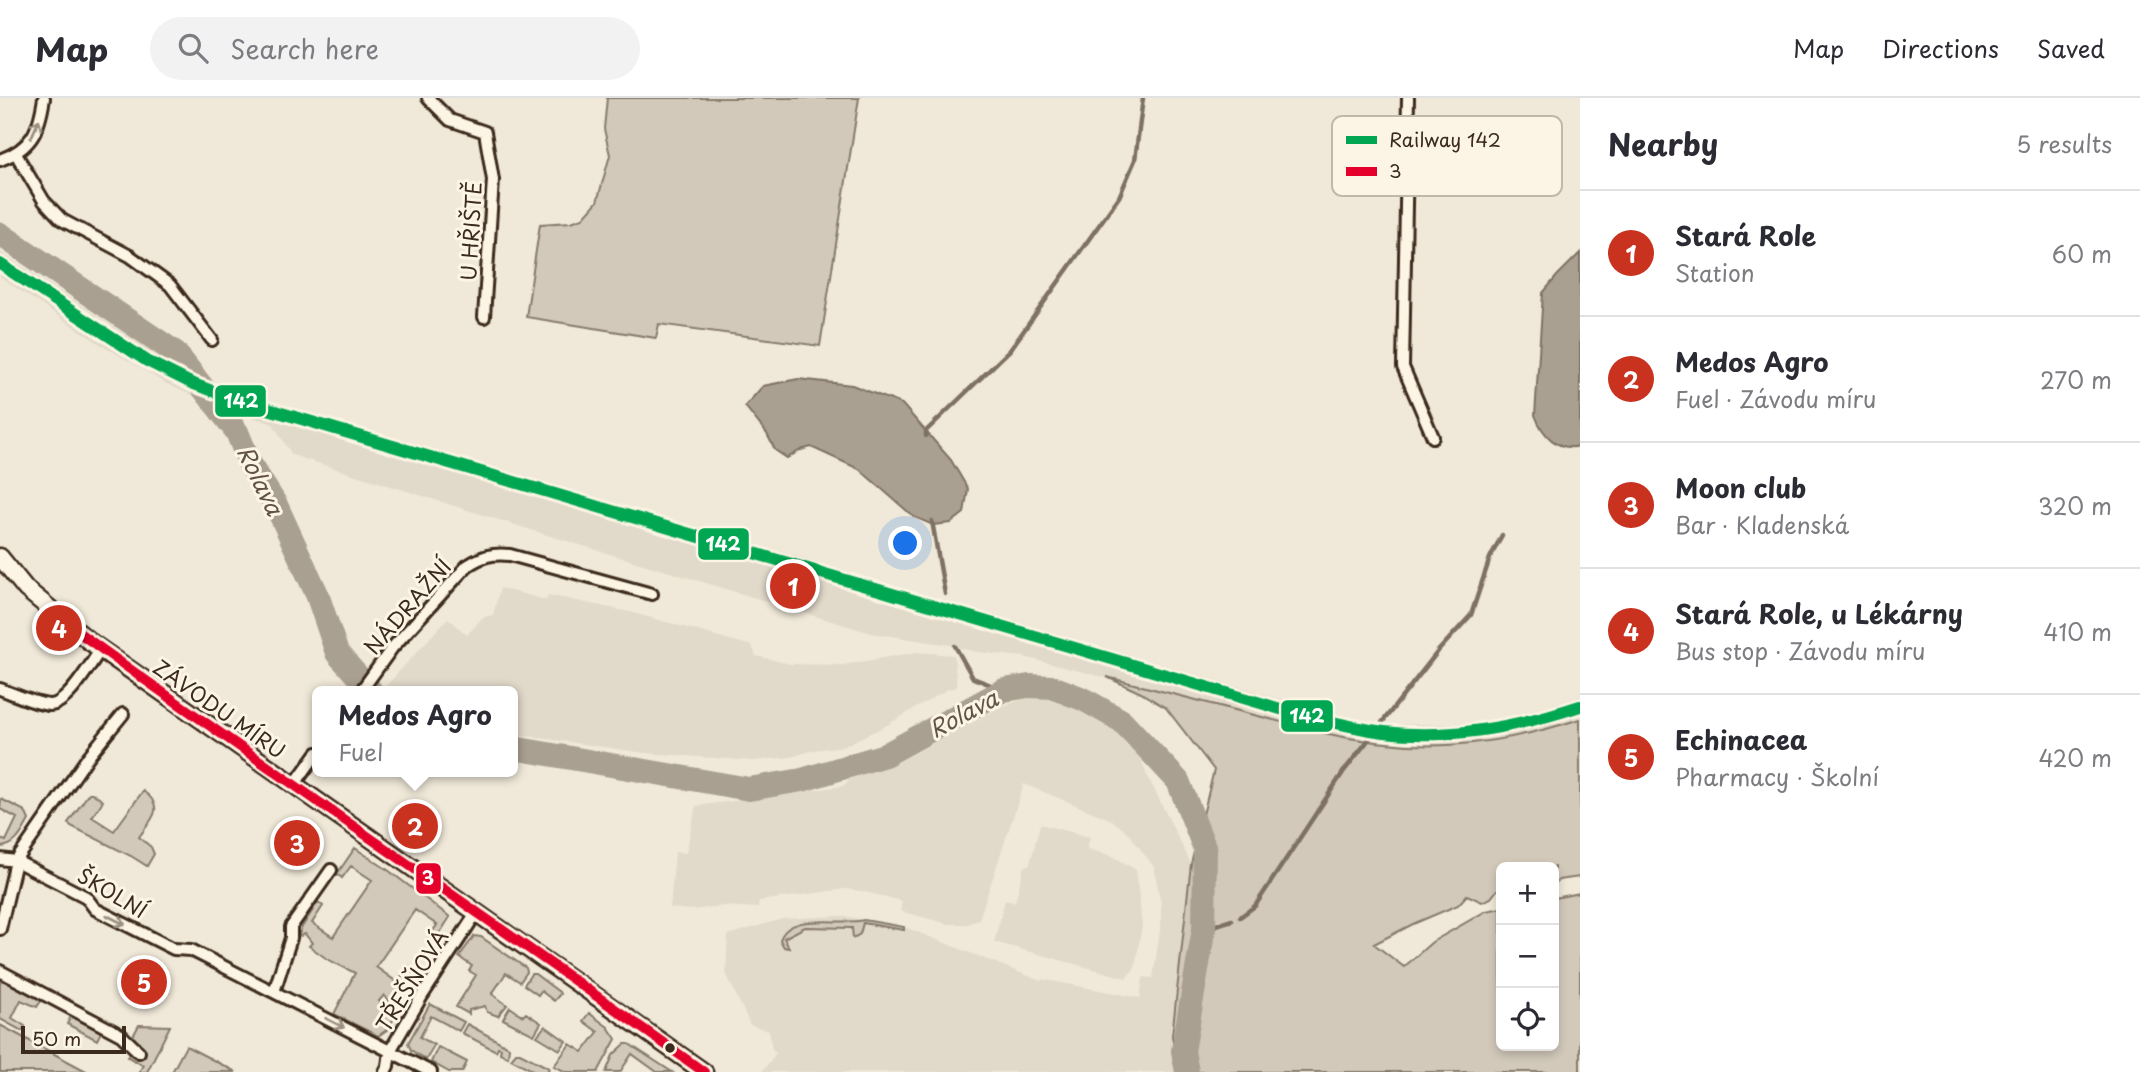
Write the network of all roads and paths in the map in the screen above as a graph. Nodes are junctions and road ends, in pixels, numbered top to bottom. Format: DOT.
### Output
graph roads {
  1 [pos="44,98"];
  2 [pos="428,98"];
  3 [pos="1408,98"];
  4 [pos="1408,116"];
  5 [pos="16,154"];
  6 [pos="0,160"];
  7 [pos="1406,196"];
  8 [pos="484,317"];
  9 [pos="212,340"];
  10 [pos="1433,437"];
  11 [pos="0,557"];
  12 [pos="652,594"];
  13 [pos="101,649"];
  14 [pos="365,686"];
  15 [pos="0,689"];
  16 [pos="123,714"];
  17 [pos="312,760"];
  18 [pos="294,785"];
  19 [pos="0,859"];
  20 [pos="16,861"];
  21 [pos="331,870"];
  22 [pos="477,912"];
  23 [pos="0,929"];
  24 [pos="0,971"];
  25 [pos="274,992"];
  26 [pos="390,1051"];
  27 [pos="139,1052"];
  28 [pos="385,1072"];
  29 [pos="431,1072"];
  30 [pos="704,1072"];
  5 -- 1 [label="street, one-way"];
  2 -- 8 [label="street, U HŘIŠTĚ"];
  3 -- 4 [label="street"];
  5 -- 6 [label="street"];
  5 -- 9 [label="street"];
  7 -- 10 [label="street"];
  11 -- 13 [label="main road, ZÁVODU MÍRU"];
  12 -- 14 [label="street, NÁDRAŽNÍ"];
  13 -- 15 [label="street"];
  13 -- 18 [label="main road, ZÁVODU MÍRU"];
  16 -- 20 [label="street"];
  17 -- 18 [label="street"];
  18 -- 22 [label="main road, ZÁVODU MÍRU"];
  19 -- 20 [label="street, ŠKOLNÍ"];
  20 -- 23 [label="street"];
  20 -- 25 [label="street, ŠKOLNÍ, one-way"];
  21 -- 25 [label="street"];
  22 -- 26 [label="street, TŘEŠŇOVÁ"];
  22 -- 30 [label="main road, ZÁVODU MÍRU"];
  24 -- 27 [label="street"];
  25 -- 26 [label="street, ŠKOLNÍ, one-way"];
  26 -- 28 [label="street, TŘEŠŇOVÁ"];
  26 -- 29 [label="street, ŠKOLNÍ"];
}
